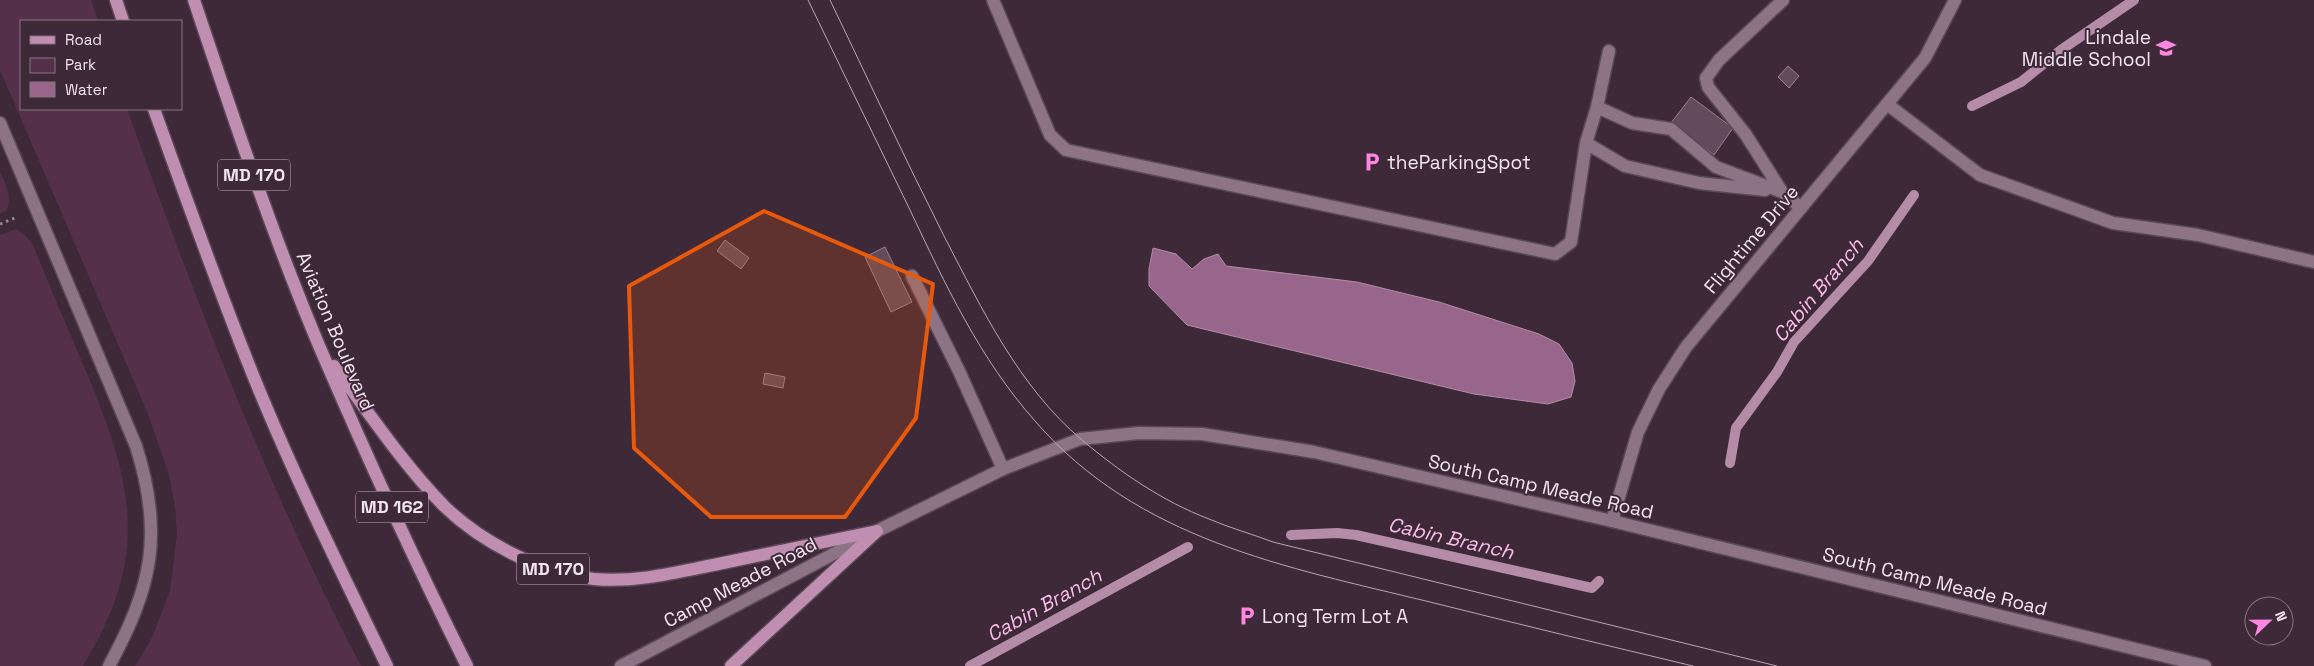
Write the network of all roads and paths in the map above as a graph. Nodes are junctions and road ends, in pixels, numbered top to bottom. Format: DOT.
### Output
graph roads {
  1 [pos="116,0"];
  2 [pos="194,0"];
  3 [pos="992,0"];
  4 [pos="1783,0"];
  5 [pos="1955,0"];
  6 [pos="123,20"];
  7 [pos="1609,51"];
  8 [pos="1887,104"];
  9 [pos="1597,107"];
  10 [pos="154,110"];
  11 [pos="0,123"];
  12 [pos="1586,143"];
  13 [pos="1782,192"];
  14 [pos="1801,208"];
  15 [pos="2314,262"];
  16 [pos="912,276"];
  17 [pos="320,347"];
  18 [pos="1003,469"];
  19 [pos="1612,521"];
  20 [pos="877,531"];
  21 [pos="109,666"];
  22 [pos="388,666"];
  23 [pos="467,666"];
  24 [pos="621,666"];
  25 [pos="731,666"];
  26 [pos="2205,666"];
  1 -- 6 [label="main road"];
  2 -- 17 [label="main road, Aviation Boulevard / MD 170"];
  3 -- 12 [label="main road"];
  4 -- 13 [label="main road"];
  5 -- 8 [label="main road, Flightime Drive"];
  7 -- 9 [label="main road"];
  8 -- 14 [label="main road, Flightime Drive"];
  8 -- 15 [label="main road"];
  9 -- 12 [label="main road"];
  9 -- 13 [label="main road"];
  10 -- 22 [label="main road"];
  11 -- 21 [label="main road"];
  12 -- 13 [label="main road"];
  13 -- 14 [label="main road"];
  14 -- 19 [label="main road, Flightime Drive"];
  16 -- 18 [label="main road"];
  17 -- 20 [label="main road, MD 170"];
  17 -- 23 [label="main road, Aviation Boulevard / MD 162"];
  18 -- 19 [label="main road, South Camp Meade Road / MD 170"];
  18 -- 20 [label="main road, South Camp Meade Road / MD 170"];
  19 -- 26 [label="main road, South Camp Meade Road / MD 170"];
  20 -- 24 [label="main road, Camp Meade Road / MD 170"];
  20 -- 25 [label="main road"];
}
